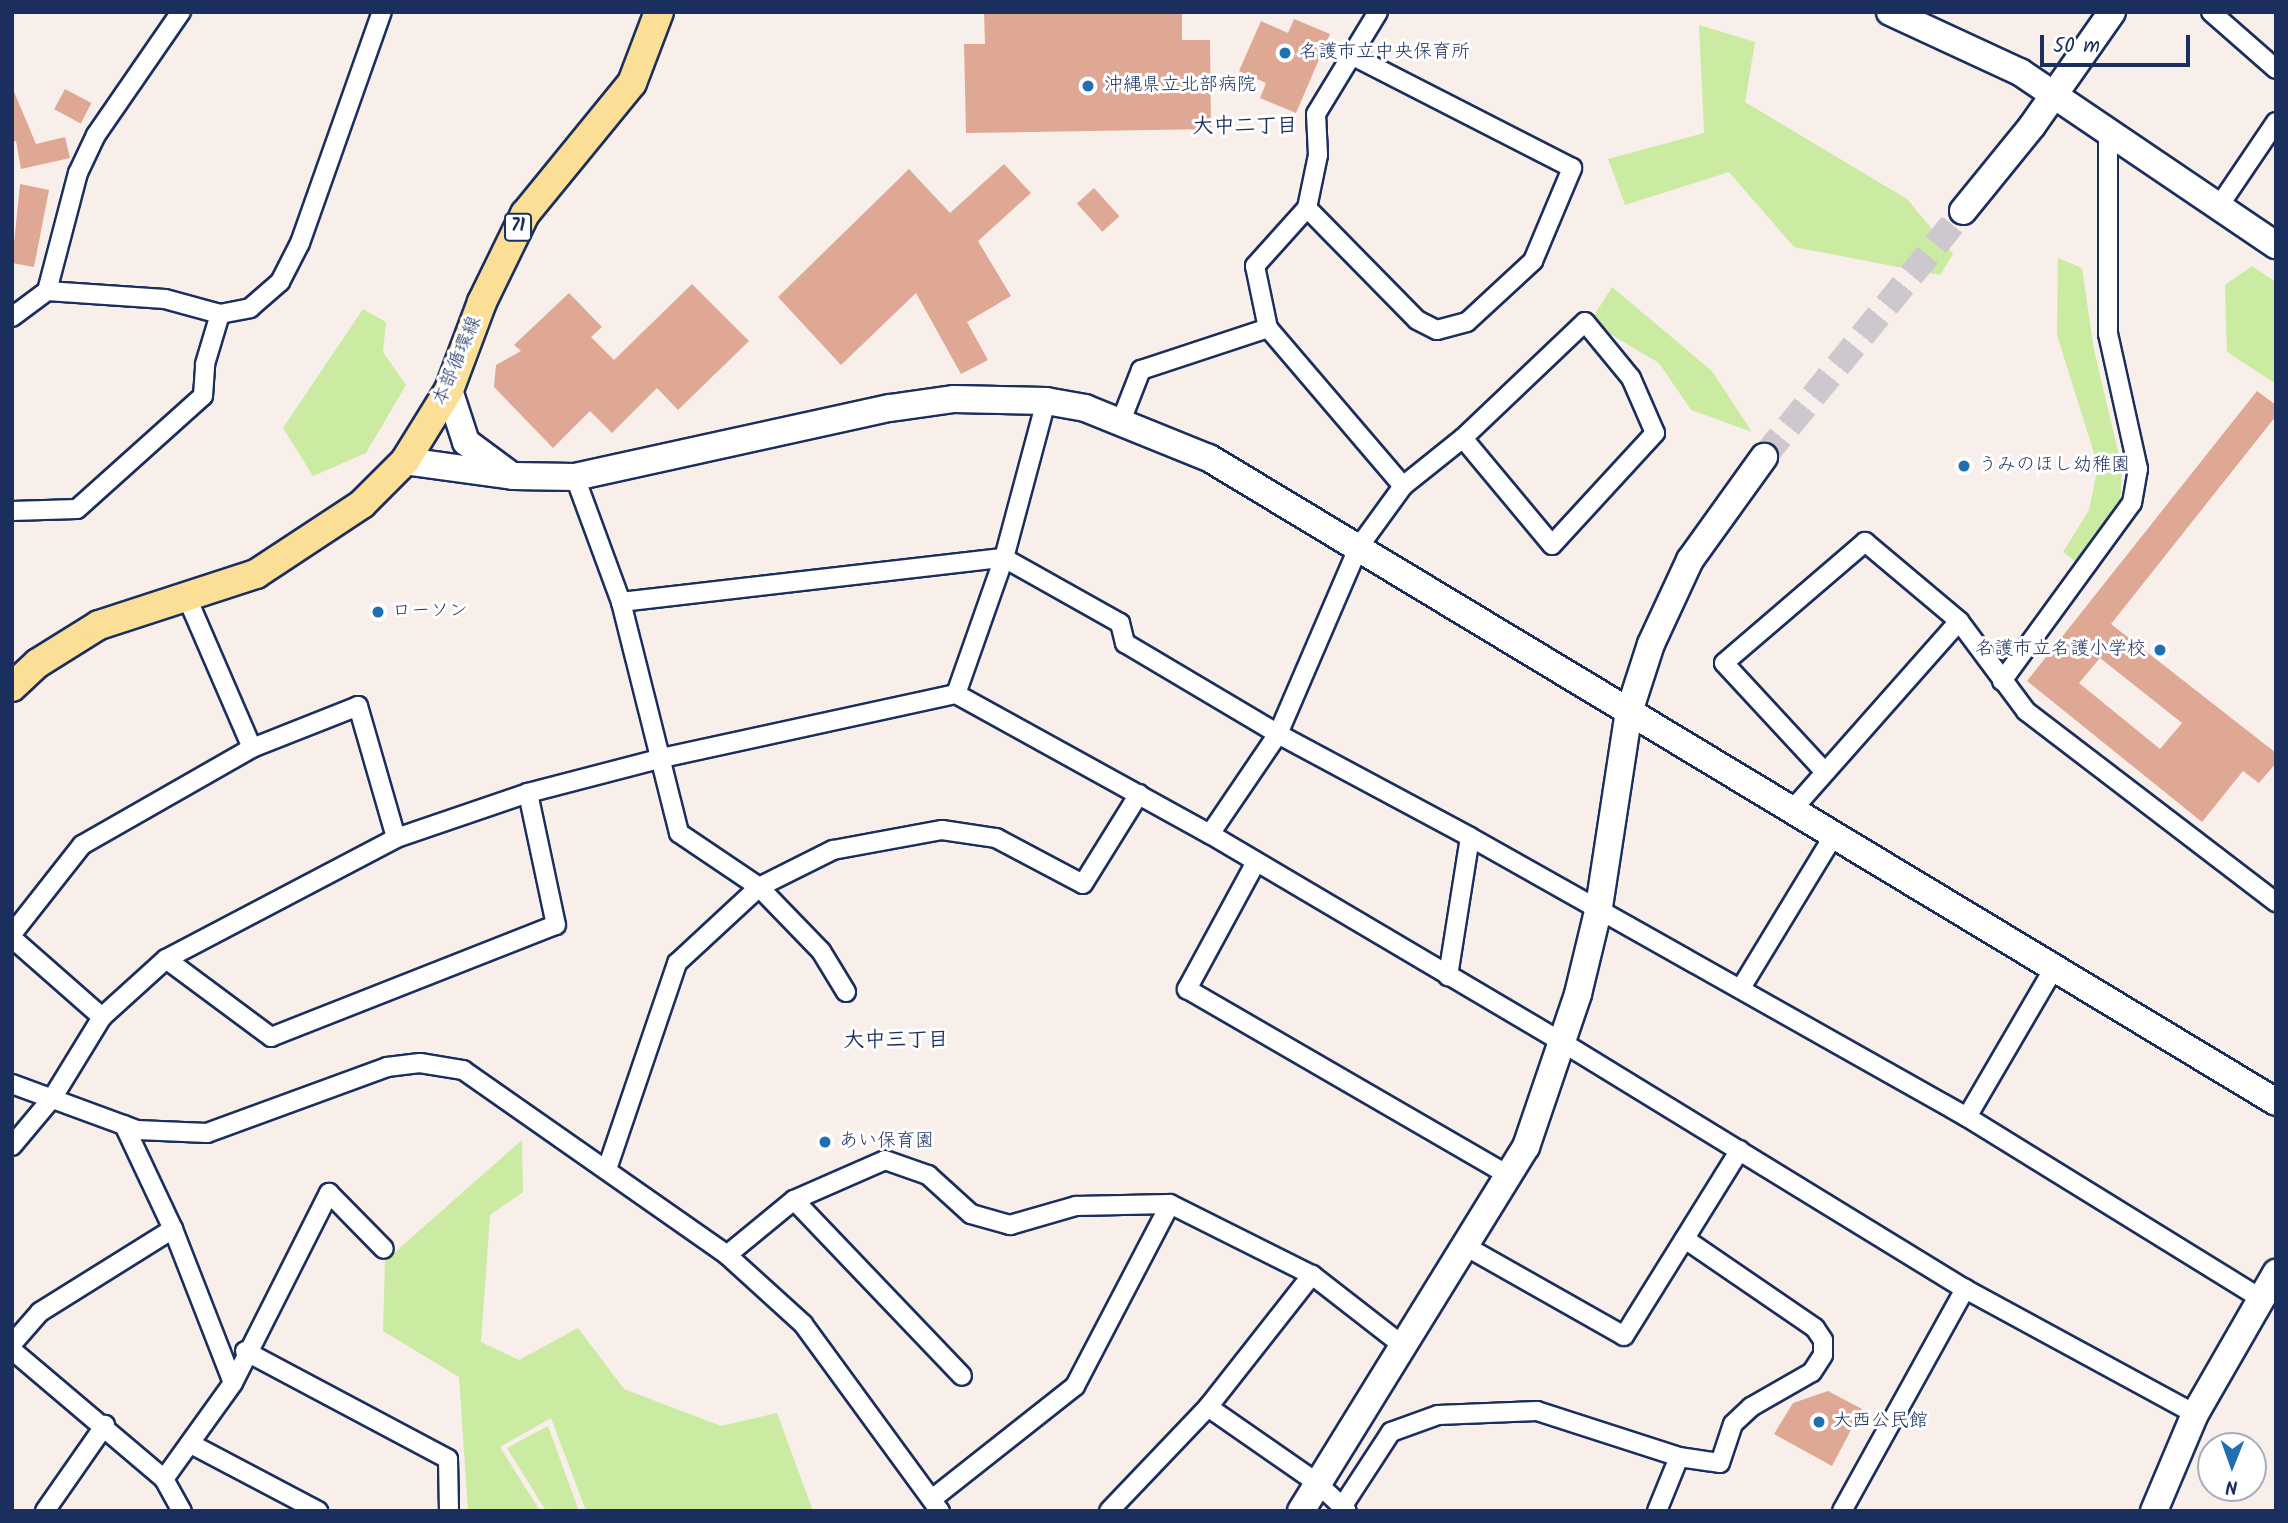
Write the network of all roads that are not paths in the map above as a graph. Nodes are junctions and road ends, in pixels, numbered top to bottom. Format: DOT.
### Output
graph roads {
  1 [pos="181,12"];
  2 [pos="382,12"];
  3 [pos="659,12"];
  4 [pos="1378,12"];
  5 [pos="1890,12"];
  6 [pos="2112,12"];
  7 [pos="2211,12"];
  8 [pos="1349,54"];
  9 [pos="2276,69"];
  10 [pos="2053,94"];
  11 [pos="2276,122"];
  12 [pos="2108,134"];
  13 [pos="1307,208"];
  14 [pos="2217,209"];
  15 [pos="1963,211"];
  16 [pos="2276,245"];
  17 [pos="47,291"];
  18 [pos="220,314"];
  19 [pos="12,317"];
  20 [pos="1268,328"];
  21 [pos="449,390"];
  22 [pos="1046,401"];
  23 [pos="1121,421"];
  24 [pos="1463,438"];
  25 [pos="1764,457"];
  26 [pos="405,461"];
  27 [pos="513,476"];
  28 [pos="575,477"];
  29 [pos="1403,486"];
  30 [pos="12,511"];
  31 [pos="1358,548"];
  32 [pos="1004,558"];
  33 [pos="188,600"];
  34 [pos="621,602"];
  35 [pos="1959,621"];
  36 [pos="15,680"];
  37 [pos="2002,681"];
  38 [pos="956,694"];
  39 [pos="1629,712"];
  40 [pos="1278,734"];
  41 [pos="252,748"];
  42 [pos="662,758"];
  43 [pos="1824,771"];
  44 [pos="528,793"];
  45 [pos="1139,794"];
  46 [pos="1792,810"];
  47 [pos="1210,834"];
  48 [pos="1834,835"];
  49 [pos="1470,837"];
  50 [pos="396,838"];
  51 [pos="1256,862"];
  52 [pos="759,887"];
  53 [pos="2276,902"];
  54 [pos="1599,907"];
  55 [pos="12,936"];
  56 [pos="166,959"];
  57 [pos="2054,968"];
  58 [pos="1448,976"];
  59 [pos="1741,988"];
  60 [pos="846,992"];
  61 [pos="102,1017"];
  62 [pos="1565,1044"];
  63 [pos="12,1084"];
  64 [pos="52,1097"];
  65 [pos="2276,1102"];
  66 [pos="1967,1116"];
  67 [pos="124,1125"];
  68 [pos="12,1146"];
  69 [pos="1740,1150"];
  70 [pos="607,1169"];
  71 [pos="1509,1176"];
  72 [pos="794,1200"];
  73 [pos="1170,1204"];
  74 [pos="173,1229"];
  75 [pos="1685,1239"];
  76 [pos="1467,1247"];
  77 [pos="384,1249"];
  78 [pos="727,1255"];
  79 [pos="2276,1273"];
  80 [pos="1312,1275"];
  81 [pos="1965,1289"];
  82 [pos="2260,1298"];
  83 [pos="12,1344"];
  84 [pos="1401,1344"];
  85 [pos="12,1350"];
  86 [pos="246,1351"];
  87 [pos="962,1376"];
  88 [pos="233,1383"];
  89 [pos="1208,1406"];
  90 [pos="2195,1414"];
  91 [pos="106,1425"];
  92 [pos="191,1444"];
  93 [pos="1679,1457"];
  94 [pos="164,1479"];
  95 [pos="1316,1482"];
  96 [pos="936,1505"];
  97 [pos="1345,1509"];
  98 [pos="45,1511"];
  99 [pos="182,1511"];
  100 [pos="318,1511"];
  101 [pos="449,1511"];
  102 [pos="1109,1511"];
  103 [pos="1301,1511"];
  104 [pos="1657,1511"];
  105 [pos="1842,1511"];
  106 [pos="2154,1511"];
  1 -- 17 [label="street"];
  2 -- 18 [label="street"];
  3 -- 21 [label="main road, 本部循環線 / 71"];
  4 -- 8 [label="street"];
  5 -- 10 [label="street"];
  6 -- 10 [label="street"];
  7 -- 9 [label="street"];
  8 -- 13 [label="street"];
  8 -- 13 [label="street"];
  10 -- 12 [label="street"];
  10 -- 15 [label="street"];
  11 -- 14 [label="street"];
  12 -- 14 [label="street"];
  12 -- 37 [label="street"];
  13 -- 20 [label="street"];
  14 -- 16 [label="street"];
  17 -- 18 [label="street"];
  17 -- 19 [label="street"];
  18 -- 30 [label="street"];
  20 -- 23 [label="street"];
  20 -- 29 [label="street"];
  21 -- 26 [label="main road, 本部循環線 / 71"];
  21 -- 27 [label="street"];
  22 -- 23 [label="street"];
  22 -- 28 [label="street"];
  22 -- 32 [label="street"];
  23 -- 31 [label="street"];
  24 -- 24 [label="street"];
  24 -- 29 [label="street"];
  25 -- 39 [label="street"];
  26 -- 27 [label="street"];
  26 -- 33 [label="main road, 本部循環線 / 71"];
  27 -- 28 [label="street"];
  28 -- 34 [label="street"];
  29 -- 31 [label="street"];
  31 -- 39 [label="street"];
  31 -- 40 [label="street"];
  32 -- 34 [label="street"];
  32 -- 38 [label="street"];
  32 -- 40 [label="street"];
  33 -- 36 [label="main road, 本部循環線 / 71"];
  33 -- 41 [label="street"];
  34 -- 42 [label="street"];
  35 -- 37 [label="street"];
  35 -- 43 [label="street"];
  35 -- 43 [label="street"];
  37 -- 53 [label="street"];
  38 -- 42 [label="street"];
  38 -- 45 [label="street"];
  39 -- 46 [label="street"];
  39 -- 54 [label="street"];
  40 -- 47 [label="street"];
  40 -- 49 [label="street"];
  41 -- 50 [label="street"];
  41 -- 55 [label="street"];
  42 -- 44 [label="street"];
  42 -- 52 [label="street"];
  43 -- 46 [label="street"];
  44 -- 50 [label="street"];
  44 -- 56 [label="street"];
  45 -- 47 [label="street"];
  45 -- 52 [label="street"];
  46 -- 48 [label="street"];
  47 -- 51 [label="street"];
  48 -- 57 [label="street"];
  48 -- 59 [label="street"];
  49 -- 54 [label="street"];
  49 -- 58 [label="street"];
  50 -- 56 [label="street"];
  51 -- 58 [label="street"];
  51 -- 71 [label="street"];
  52 -- 60 [label="street"];
  52 -- 70 [label="street"];
  54 -- 59 [label="street"];
  54 -- 62 [label="street"];
  55 -- 61 [label="street"];
  56 -- 61 [label="street"];
  57 -- 65 [label="street"];
  57 -- 66 [label="street"];
  58 -- 62 [label="street"];
  59 -- 66 [label="street"];
  61 -- 64 [label="street"];
  62 -- 69 [label="street"];
  62 -- 71 [label="street"];
  63 -- 64 [label="street"];
  64 -- 67 [label="street"];
  64 -- 68 [label="street"];
  66 -- 82 [label="street"];
  67 -- 70 [label="street"];
  67 -- 74 [label="street"];
  69 -- 75 [label="street"];
  69 -- 81 [label="street"];
  70 -- 78 [label="street"];
  71 -- 76 [label="street"];
  72 -- 73 [label="street"];
  72 -- 78 [label="street"];
  72 -- 87 [label="street"];
  73 -- 80 [label="street"];
  73 -- 96 [label="street"];
  74 -- 83 [label="street"];
  74 -- 88 [label="street"];
  75 -- 76 [label="street"];
  75 -- 93 [label="street"];
  76 -- 84 [label="street"];
  77 -- 86 [label="street"];
  78 -- 96 [label="street"];
  79 -- 82 [label="street"];
  80 -- 84 [label="street"];
  80 -- 89 [label="street"];
  81 -- 90 [label="street"];
  81 -- 105 [label="street"];
  82 -- 90 [label="street"];
  84 -- 95 [label="street"];
  85 -- 91 [label="street"];
  86 -- 88 [label="street"];
  86 -- 101 [label="street"];
  88 -- 92 [label="street"];
  89 -- 95 [label="street"];
  89 -- 102 [label="street"];
  90 -- 106 [label="street"];
  91 -- 94 [label="street"];
  91 -- 98 [label="street"];
  92 -- 94 [label="street"];
  92 -- 100 [label="street"];
  93 -- 97 [label="street"];
  93 -- 104 [label="street"];
  94 -- 99 [label="street"];
  95 -- 97 [label="street"];
  95 -- 103 [label="street"];
}
